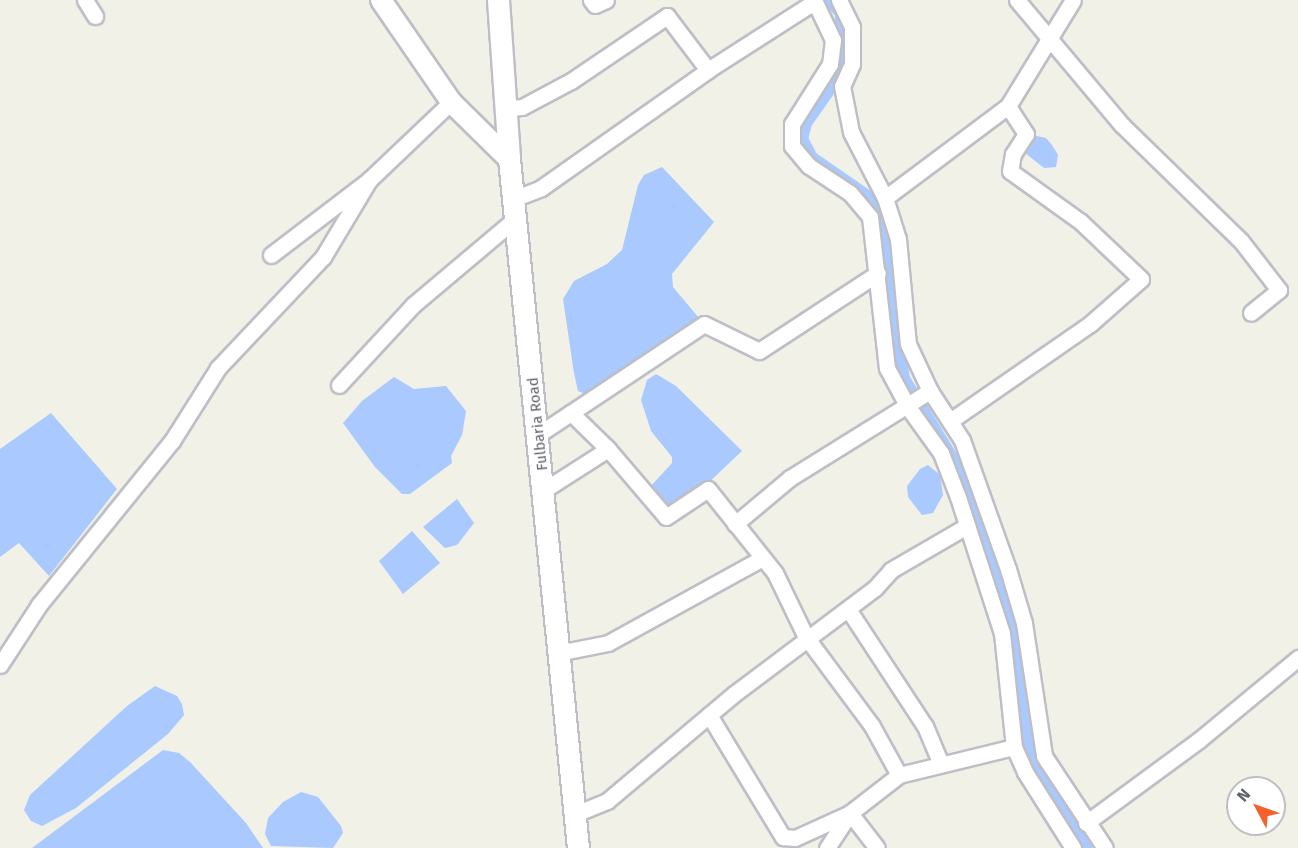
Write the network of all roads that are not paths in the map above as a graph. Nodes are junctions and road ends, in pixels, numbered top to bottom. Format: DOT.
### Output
graph roads {
  1 [pos="85,0"];
  2 [pos="381,0"];
  3 [pos="498,0"];
  4 [pos="591,0"];
  5 [pos="606,0"];
  6 [pos="838,0"];
  7 [pos="1017,0"];
  8 [pos="1073,0"];
  9 [pos="814,1"];
  10 [pos="95,16"];
  11 [pos="1052,37"];
  12 [pos="708,70"];
  13 [pos="451,102"];
  14 [pos="1008,106"];
  15 [pos="505,109"];
  16 [pos="508,159"];
  17 [pos="369,180"];
  18 [pos="885,198"];
  19 [pos="514,209"];
  20 [pos="271,255"];
  21 [pos="878,273"];
  22 [pos="1251,314"];
  23 [pos="339,385"];
  24 [pos="930,391"];
  25 [pos="907,405"];
  26 [pos="571,413"];
  27 [pos="950,421"];
  28 [pos="539,434"];
  29 [pos="608,449"];
  30 [pos="544,490"];
  31 [pos="735,524"];
  32 [pos="967,526"];
  33 [pos="762,560"];
  34 [pos="848,609"];
  35 [pos="806,637"];
  36 [pos="558,653"];
  37 [pos="1298,658"];
  38 [pos="0,665"];
  39 [pos="709,715"];
  40 [pos="1014,747"];
  41 [pos="941,764"];
  42 [pos="899,775"];
  43 [pos="850,813"];
  44 [pos="575,814"];
  45 [pos="1086,823"];
  46 [pos="578,848"];
  47 [pos="827,848"];
  48 [pos="877,848"];
  49 [pos="1073,848"];
  50 [pos="1105,848"];
  1 -- 10 [label="street"];
  2 -- 13 [label="street"];
  3 -- 15 [label="main road, Fulbaria Road"];
  4 -- 5 [label="street"];
  6 -- 18 [label="street"];
  7 -- 11 [label="street"];
  8 -- 11 [label="street"];
  9 -- 12 [label="street"];
  9 -- 21 [label="street"];
  11 -- 14 [label="street"];
  11 -- 22 [label="street"];
  12 -- 15 [label="street"];
  12 -- 19 [label="street"];
  13 -- 16 [label="street"];
  13 -- 17 [label="street"];
  14 -- 18 [label="street"];
  14 -- 27 [label="street"];
  15 -- 16 [label="main road, Fulbaria Road"];
  16 -- 19 [label="main road, Fulbaria Road"];
  17 -- 20 [label="street"];
  17 -- 38 [label="street"];
  18 -- 24 [label="street"];
  19 -- 23 [label="street"];
  19 -- 28 [label="main road, Fulbaria Road"];
  21 -- 25 [label="street"];
  21 -- 26 [label="street"];
  24 -- 25 [label="street"];
  24 -- 27 [label="street"];
  25 -- 31 [label="street"];
  25 -- 32 [label="street"];
  26 -- 28 [label="street"];
  26 -- 29 [label="street"];
  27 -- 45 [label="street"];
  28 -- 30 [label="main road, Fulbaria Road"];
  29 -- 30 [label="street"];
  29 -- 31 [label="street"];
  30 -- 36 [label="main road, Fulbaria Road"];
  31 -- 33 [label="street"];
  32 -- 34 [label="street"];
  32 -- 40 [label="street"];
  33 -- 35 [label="street"];
  33 -- 36 [label="street"];
  34 -- 35 [label="street"];
  34 -- 41 [label="street"];
  35 -- 39 [label="street"];
  35 -- 42 [label="street"];
  36 -- 44 [label="main road, Fulbaria Road"];
  37 -- 45 [label="street"];
  39 -- 43 [label="street"];
  39 -- 44 [label="street"];
  40 -- 41 [label="street"];
  40 -- 49 [label="street"];
  41 -- 42 [label="street"];
  42 -- 43 [label="street"];
  43 -- 47 [label="street"];
  43 -- 48 [label="street"];
  44 -- 46 [label="main road, Fulbaria Road"];
  45 -- 50 [label="street"];
}
